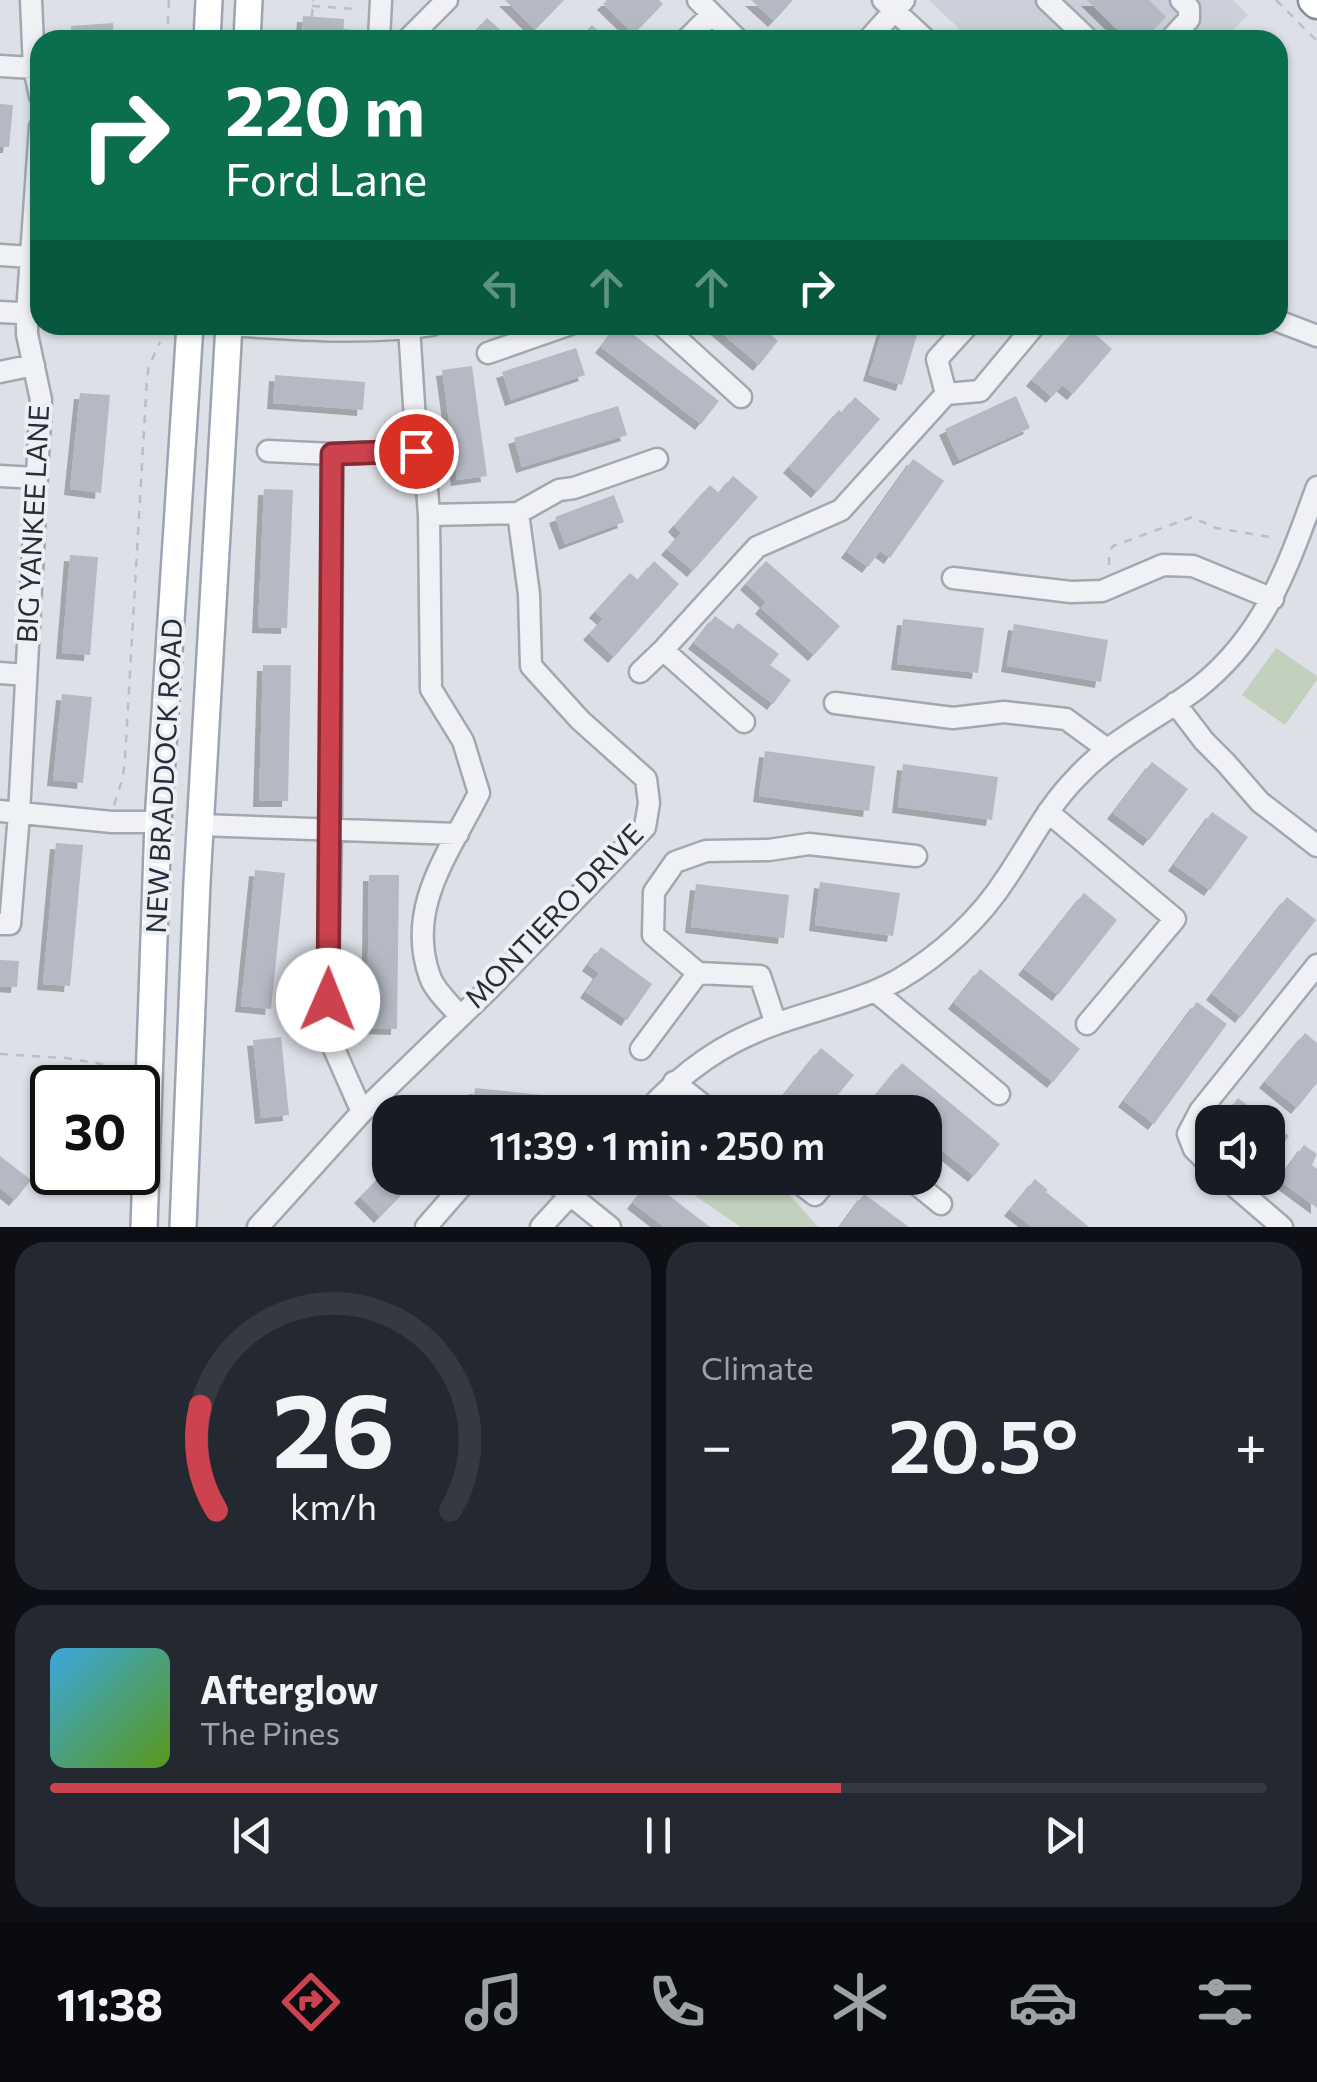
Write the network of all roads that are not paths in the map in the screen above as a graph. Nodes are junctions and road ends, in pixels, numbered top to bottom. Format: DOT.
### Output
graph roads {
  1 [pos="32,0"];
  2 [pos="209,0"];
  3 [pos="249,0"];
  4 [pos="382,0"];
  5 [pos="447,0"];
  6 [pos="1048,0"];
  7 [pos="1180,0"];
  8 [pos="894,4"];
  9 [pos="705,7"];
  10 [pos="33,30"];
  11 [pos="208,30"];
  12 [pos="248,30"];
  13 [pos="380,30"];
  14 [pos="417,30"];
  15 [pos="692,30"];
  16 [pos="728,30"];
  17 [pos="875,30"];
  18 [pos="917,30"];
  19 [pos="1079,30"];
  20 [pos="1180,30"];
  21 [pos="0,66"];
  22 [pos="30,68"];
  23 [pos="0,255"];
  24 [pos="30,257"];
  25 [pos="0,312"];
  26 [pos="30,314"];
  27 [pos="1288,325"];
  28 [pos="30,326"];
  29 [pos="189,335"];
  30 [pos="228,335"];
  31 [pos="409,335"];
  32 [pos="537,335"];
  33 [pos="673,335"];
  34 [pos="959,335"];
  35 [pos="1027,335"];
  36 [pos="1317,336"];
  37 [pos="488,353"];
  38 [pos="34,365"];
  39 [pos="0,372"];
  40 [pos="946,394"];
  41 [pos="741,397"];
  42 [pos="416,451"];
  43 [pos="268,452"];
  44 [pos="332,454"];
  45 [pos="657,460"];
  46 [pos="0,476"];
  47 [pos="36,478"];
  48 [pos="1317,487"];
  49 [pos="518,513"];
  50 [pos="429,515"];
  51 [pos="954,578"];
  52 [pos="1272,599"];
  53 [pos="663,650"];
  54 [pos="640,672"];
  55 [pos="0,673"];
  56 [pos="26,675"];
  57 [pos="835,703"];
  58 [pos="1175,703"];
  59 [pos="744,722"];
  60 [pos="1107,749"];
  61 [pos="10,812"];
  62 [pos="1048,812"];
  63 [pos="158,822"];
  64 [pos="200,825"];
  65 [pos="331,830"];
  66 [pos="458,834"];
  67 [pos="1317,846"];
  68 [pos="916,856"];
  69 [pos="0,924"];
  70 [pos="1317,965"];
  71 [pos="698,973"];
  72 [pos="874,991"];
  73 [pos="459,1015"];
  74 [pos="776,1024"];
  75 [pos="1088,1024"];
  76 [pos="641,1049"];
  77 [pos="674,1082"];
  78 [pos="999,1094"];
  79 [pos="662,1095"];
  80 [pos="690,1095"];
  81 [pos="1205,1105"];
  82 [pos="362,1112"];
  83 [pos="1195,1121"];
  84 [pos="1195,1151"];
  85 [pos="454,1195"];
  86 [pos="570,1195"];
  87 [pos="572,1195"];
  88 [pos="930,1195"];
  89 [pos="1245,1195"];
  90 [pos="941,1204"];
  91 [pos="144,1227"];
  92 [pos="183,1227"];
  93 [pos="258,1227"];
  94 [pos="426,1227"];
  95 [pos="541,1227"];
  96 [pos="610,1227"];
  97 [pos="1282,1227"];
  1 -- 10 [label="street"];
  2 -- 11 [label="main road"];
  3 -- 12 [label="main road"];
  4 -- 13 [label="street"];
  5 -- 14 [label="street"];
  6 -- 19 [label="street"];
  7 -- 20 [label="street"];
  8 -- 17 [label="street"];
  8 -- 18 [label="street"];
  9 -- 15 [label="street"];
  9 -- 16 [label="street"];
  21 -- 22 [label="street"];
  23 -- 24 [label="street"];
  25 -- 26 [label="street"];
  27 -- 36 [label="street"];
  28 -- 38 [label="street, BIG YANKEE LANE"];
  29 -- 63 [label="main road, NEW BRADDOCK ROAD"];
  30 -- 64 [label="main road, NEW BRADDOCK ROAD"];
  31 -- 42 [label="street"];
  32 -- 37 [label="street"];
  33 -- 41 [label="street"];
  34 -- 40 [label="street"];
  35 -- 40 [label="street"];
  38 -- 39 [label="street"];
  38 -- 47 [label="street, BIG YANKEE LANE"];
  40 -- 53 [label="street"];
  42 -- 44 [label="street"];
  42 -- 50 [label="street"];
  43 -- 44 [label="street"];
  44 -- 65 [label="street"];
  45 -- 49 [label="street"];
  46 -- 47 [label="street"];
  47 -- 56 [label="street, BIG YANKEE LANE"];
  48 -- 52 [label="street"];
  49 -- 50 [label="street"];
  49 -- 73 [label="street, MONTIERO DRIVE"];
  50 -- 66 [label="street"];
  51 -- 52 [label="street"];
  52 -- 58 [label="street"];
  53 -- 54 [label="street"];
  53 -- 59 [label="street"];
  55 -- 56 [label="street, BIG YANKEE LANE"];
  56 -- 61 [label="street, BIG YANKEE LANE"];
  57 -- 60 [label="street"];
  58 -- 60 [label="street"];
  58 -- 67 [label="street"];
  60 -- 62 [label="street"];
  61 -- 63 [label="street"];
  61 -- 69 [label="street, BIG YANKEE LANE"];
  62 -- 72 [label="street"];
  62 -- 75 [label="street"];
  63 -- 91 [label="main road, NEW BRADDOCK ROAD"];
  64 -- 65 [label="street"];
  64 -- 92 [label="main road, NEW BRADDOCK ROAD"];
  65 -- 66 [label="street"];
  65 -- 82 [label="street"];
  66 -- 73 [label="street"];
  68 -- 71 [label="street"];
  70 -- 81 [label="street"];
  71 -- 74 [label="street"];
  71 -- 76 [label="street"];
  72 -- 74 [label="street"];
  72 -- 78 [label="street"];
  73 -- 82 [label="street, MONTIERO DRIVE"];
  74 -- 77 [label="street"];
  77 -- 79 [label="street"];
  77 -- 80 [label="street"];
  82 -- 93 [label="street, MONTIERO DRIVE"];
  83 -- 84 [label="street"];
  85 -- 94 [label="street"];
  86 -- 95 [label="street"];
  87 -- 96 [label="street"];
  88 -- 90 [label="street"];
  89 -- 97 [label="street"];
}
